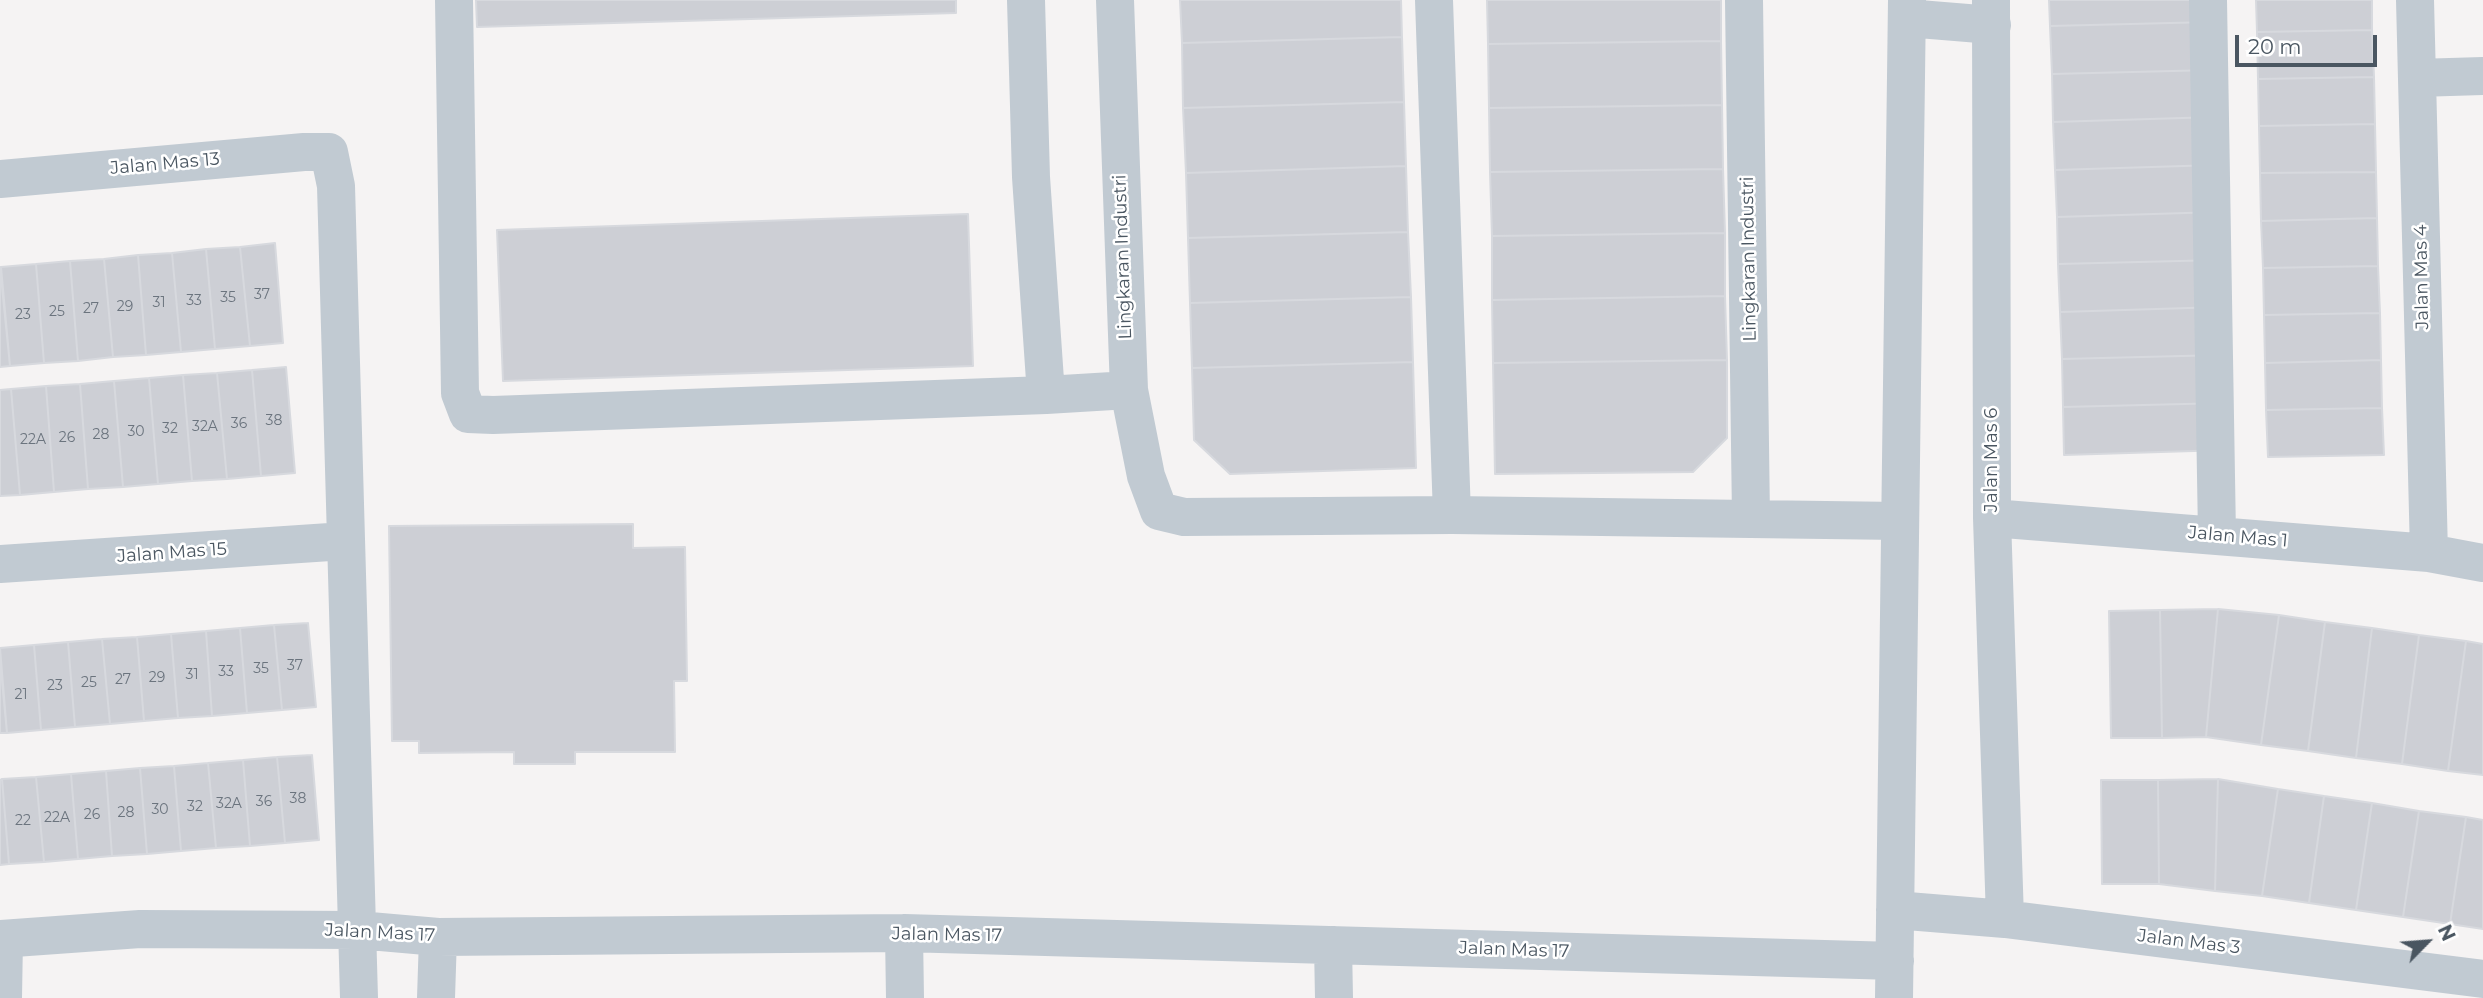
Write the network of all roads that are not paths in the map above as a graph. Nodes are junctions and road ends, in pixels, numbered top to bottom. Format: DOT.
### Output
graph roads {
  1 [pos="454,0"];
  2 [pos="1026,0"];
  3 [pos="1115,0"];
  4 [pos="1434,0"];
  5 [pos="1744,0"];
  6 [pos="2208,0"];
  7 [pos="2415,0"];
  8 [pos="1907,9"];
  9 [pos="1992,13"];
  10 [pos="2483,76"];
  11 [pos="2417,78"];
  12 [pos="0,179"];
  13 [pos="1129,390"];
  14 [pos="1046,395"];
  15 [pos="1452,515"];
  16 [pos="1751,518"];
  17 [pos="1992,518"];
  18 [pos="1900,521"];
  19 [pos="2217,535"];
  20 [pos="345,541"];
  21 [pos="2428,553"];
  22 [pos="2483,563"];
  23 [pos="0,565"];
  24 [pos="1895,910"];
  25 [pos="2004,919"];
  26 [pos="358,930"];
  27 [pos="904,933"];
  28 [pos="438,937"];
  29 [pos="2,939"];
  30 [pos="1333,945"];
  31 [pos="1895,961"];
  32 [pos="2483,979"];
  33 [pos="3,998"];
  34 [pos="359,998"];
  35 [pos="436,998"];
  36 [pos="905,998"];
  37 [pos="1334,998"];
  38 [pos="1894,998"];
  1 -- 14 [label="street"];
  2 -- 14 [label="street"];
  3 -- 13 [label="street, Lingkaran Industri"];
  4 -- 15 [label="street"];
  5 -- 16 [label="street, Lingkaran Industri"];
  6 -- 19 [label="street"];
  7 -- 11 [label="street, Jalan Mas 4"];
  8 -- 9 [label="street"];
  8 -- 18 [label="street"];
  9 -- 17 [label="street, Jalan Mas 6"];
  10 -- 11 [label="street"];
  11 -- 21 [label="street, Jalan Mas 4"];
  12 -- 20 [label="street, Jalan Mas 13"];
  13 -- 14 [label="street"];
  13 -- 15 [label="street, Lingkaran Industri"];
  15 -- 16 [label="street"];
  16 -- 18 [label="street"];
  17 -- 19 [label="street, Jalan Mas 1"];
  17 -- 25 [label="street, Jalan Mas 6"];
  18 -- 24 [label="street"];
  19 -- 21 [label="street, Jalan Mas 1"];
  20 -- 23 [label="street, Jalan Mas 15"];
  20 -- 26 [label="street"];
  21 -- 22 [label="street, Jalan Mas 1"];
  24 -- 25 [label="street, Jalan Mas 3"];
  24 -- 31 [label="street"];
  25 -- 32 [label="street, Jalan Mas 3"];
  26 -- 28 [label="street, Jalan Mas 17"];
  26 -- 29 [label="street, Jalan Mas 17"];
  26 -- 34 [label="street"];
  27 -- 28 [label="street, Jalan Mas 17"];
  27 -- 30 [label="street, Jalan Mas 17"];
  27 -- 36 [label="street"];
  28 -- 35 [label="street"];
  29 -- 33 [label="street"];
  30 -- 31 [label="street, Jalan Mas 17"];
  30 -- 37 [label="street"];
  31 -- 38 [label="street"];
}
